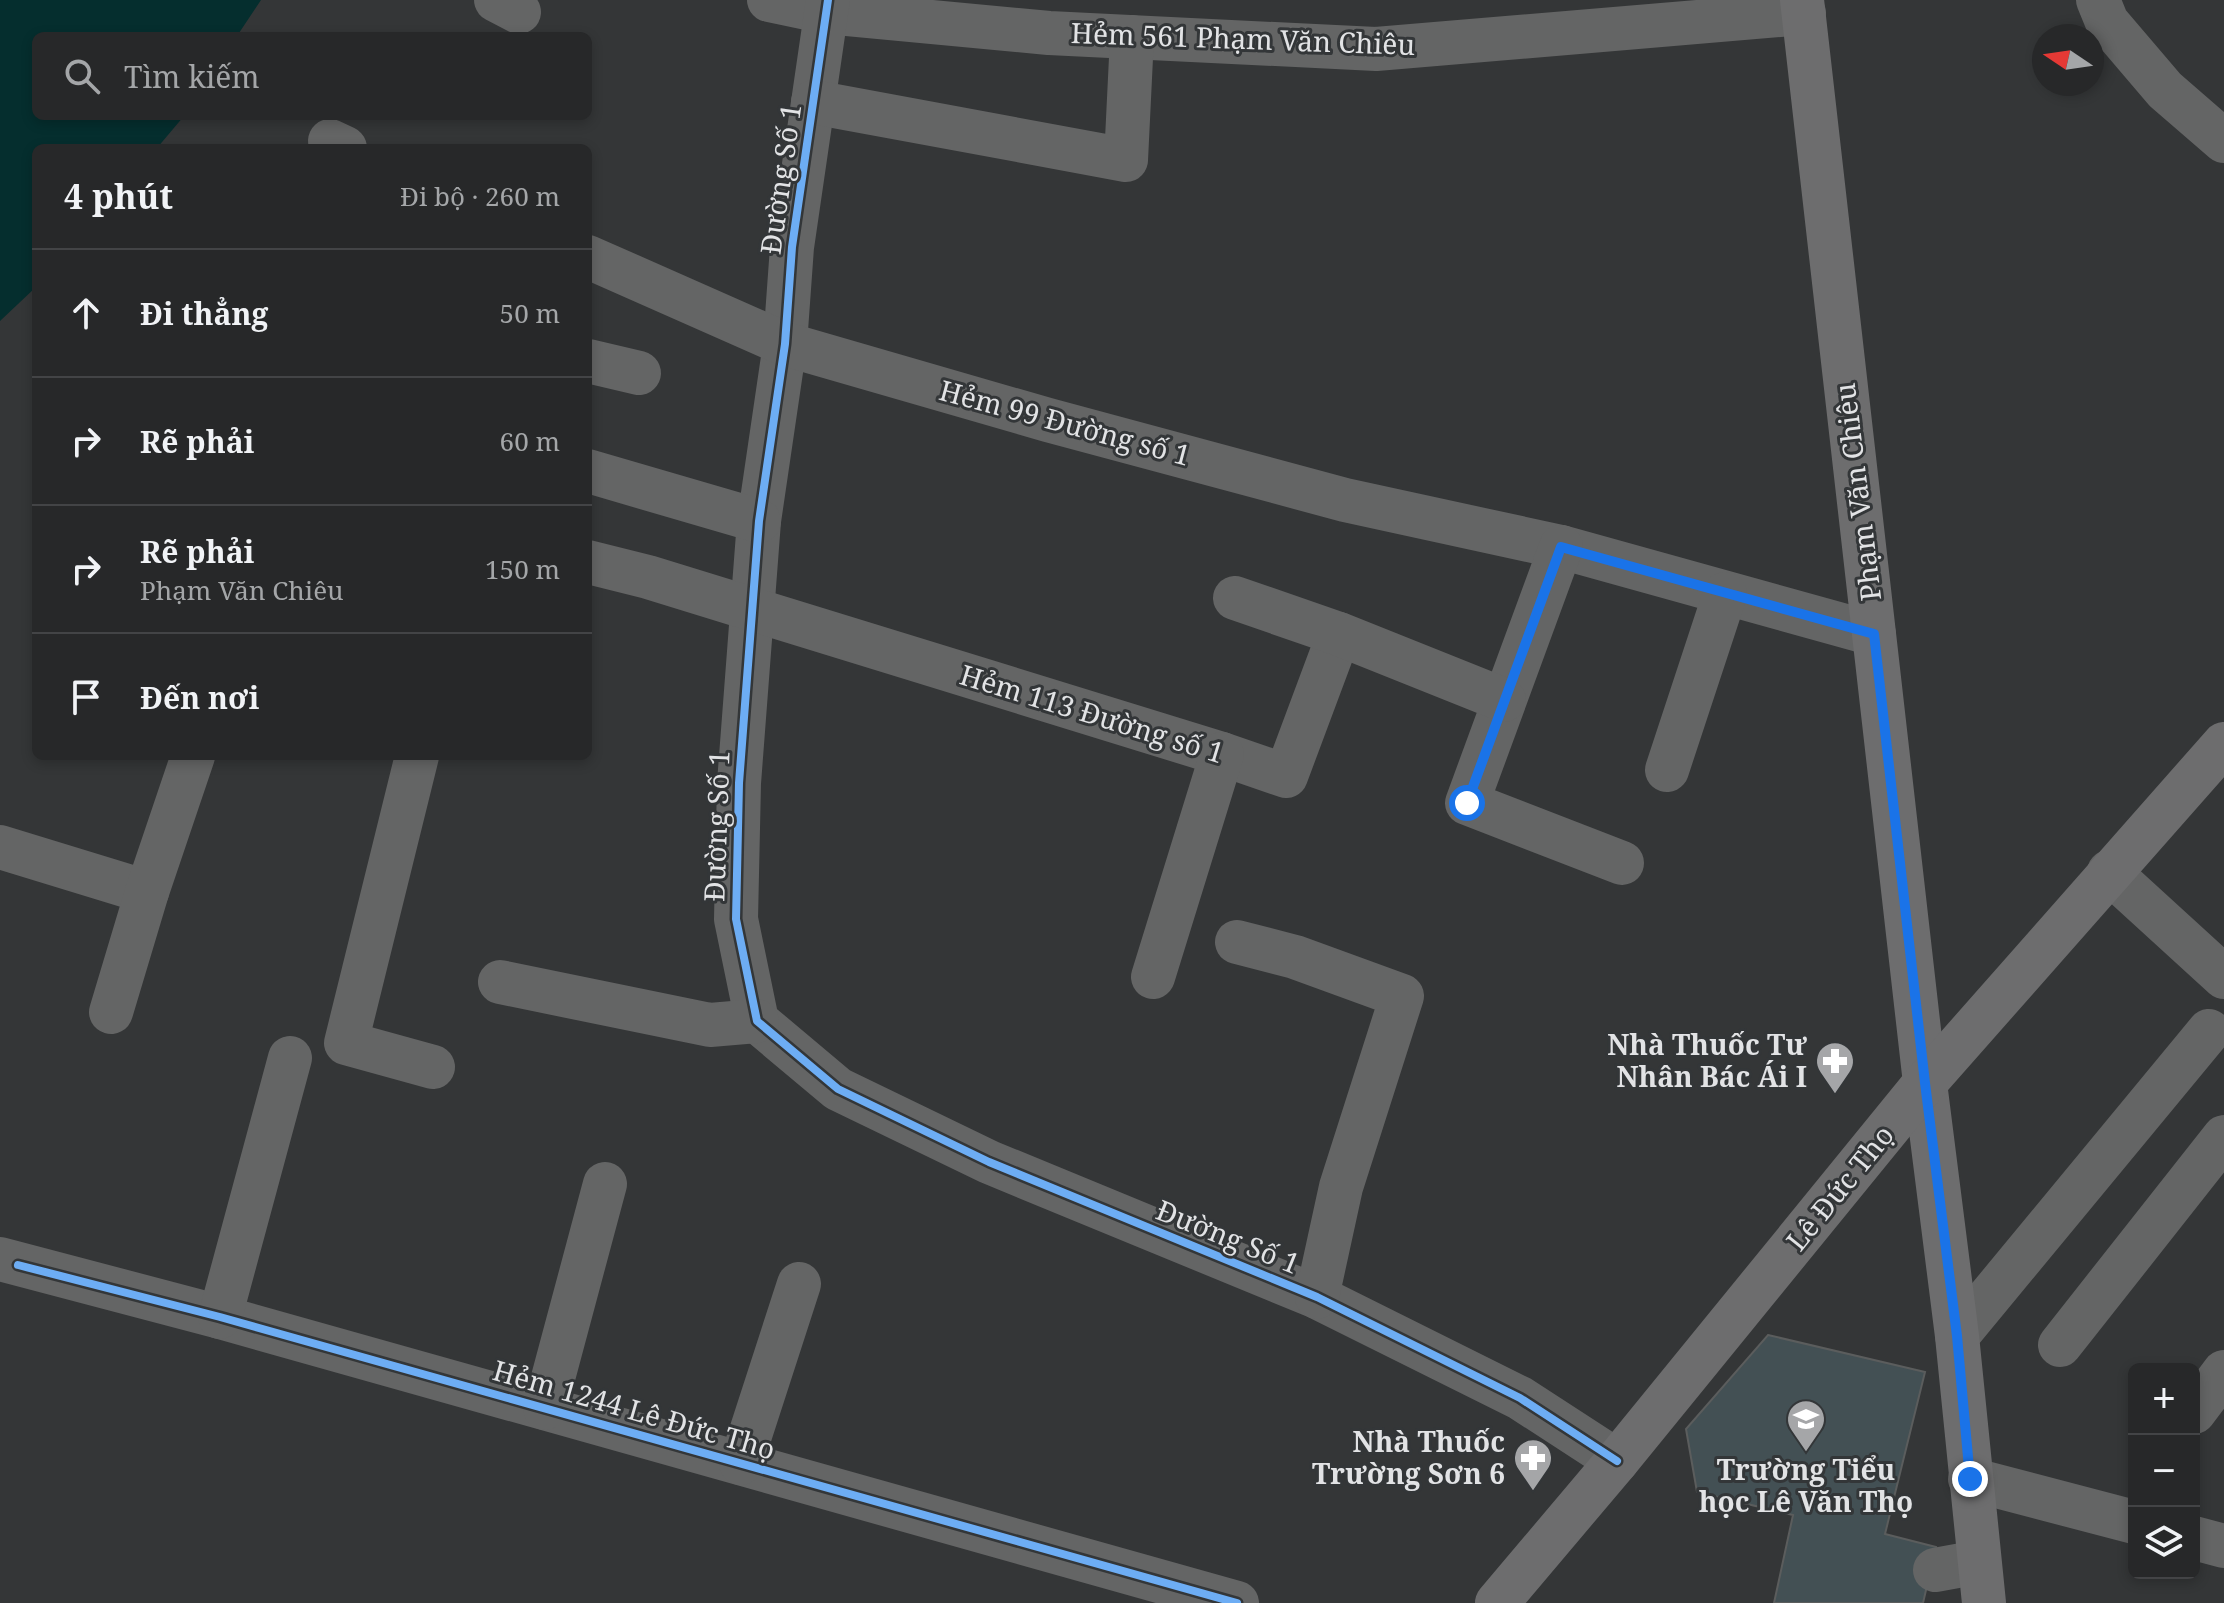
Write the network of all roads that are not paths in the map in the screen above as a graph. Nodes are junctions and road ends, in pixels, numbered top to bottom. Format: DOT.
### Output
graph roads {
  1 [pos="769,0"];
  2 [pos="2098,0"];
  3 [pos="827,6"];
  4 [pos="1803,6"];
  5 [pos="1108,24"];
  6 [pos="813,102"];
  7 [pos="2224,141"];
  8 [pos="592,259"];
  9 [pos="785,344"];
  10 [pos="592,362"];
  11 [pos="639,373"];
  12 [pos="592,472"];
  13 [pos="759,521"];
  14 [pos="1561,547"];
  15 [pos="592,563"];
  16 [pos="1725,594"];
  17 [pos="1235,598"];
  18 [pos="753,610"];
  19 [pos="1339,634"];
  20 [pos="1874,634"];
  21 [pos="1504,700"];
  22 [pos="2224,744"];
  23 [pos="1222,754"];
  24 [pos="192,760"];
  25 [pos="416,760"];
  26 [pos="1667,770"];
  27 [pos="0,847"];
  28 [pos="1622,863"];
  29 [pos="2109,872"];
  30 [pos="147,892"];
  31 [pos="1237,942"];
  32 [pos="1153,977"];
  33 [pos="2224,977"];
  34 [pos="500,982"];
  35 [pos="111,1012"];
  36 [pos="757,1021"];
  37 [pos="2219,1030"];
  38 [pos="290,1058"];
  39 [pos="433,1067"];
  40 [pos="1925,1083"];
  41 [pos="2224,1137"];
  42 [pos="605,1184"];
  43 [pos="9,1262"];
  44 [pos="799,1284"];
  45 [pos="1317,1297"];
  46 [pos="220,1317"];
  47 [pos="1957,1336"];
  48 [pos="2060,1345"];
  49 [pos="2224,1372"];
  50 [pos="2200,1404"];
  51 [pos="545,1408"];
  52 [pos="1617,1461"];
  53 [pos="741,1463"];
  54 [pos="1970,1479"];
  55 [pos="2128,1520"];
  56 [pos="2200,1540"];
  57 [pos="2224,1546"];
  58 [pos="1935,1570"];
  59 [pos="1982,1582"];
  60 [pos="1174,1595"];
  61 [pos="1237,1603"];
  62 [pos="1497,1603"];
  1 -- 3 [label="street, Hẻm 561 Phạm Văn Chiêu"];
  2 -- 7 [label="street"];
  3 -- 5 [label="street, Hẻm 561 Phạm Văn Chiêu"];
  3 -- 6 [label="street, Đường Số 1"];
  4 -- 5 [label="street, Hẻm 561 Phạm Văn Chiêu"];
  4 -- 20 [label="main road, Phạm Văn Chiêu"];
  5 -- 6 [label="street"];
  6 -- 9 [label="street, Đường Số 1"];
  8 -- 9 [label="street, Hẻm 99 Đường số 1"];
  9 -- 13 [label="street, Đường Số 1"];
  9 -- 14 [label="street, Hẻm 99 Đường số 1"];
  10 -- 11 [label="street"];
  12 -- 13 [label="street"];
  13 -- 18 [label="street, Đường Số 1"];
  14 -- 16 [label="street, Hẻm 99 Đường số 1"];
  14 -- 21 [label="street"];
  15 -- 18 [label="street, Hẻm 113 Đường số 1"];
  16 -- 20 [label="street, Hẻm 99 Đường số 1"];
  16 -- 26 [label="street"];
  17 -- 19 [label="street"];
  18 -- 23 [label="street, Hẻm 113 Đường số 1"];
  18 -- 36 [label="street, Đường Số 1"];
  19 -- 21 [label="street"];
  19 -- 23 [label="street, Hẻm 113 Đường số 1"];
  20 -- 40 [label="main road, Phạm Văn Chiêu"];
  21 -- 28 [label="street"];
  22 -- 29 [label="main road, Lê Đức Thọ"];
  23 -- 32 [label="street"];
  24 -- 30 [label="street"];
  25 -- 39 [label="street"];
  27 -- 30 [label="street"];
  29 -- 33 [label="street"];
  29 -- 40 [label="main road, Lê Đức Thọ"];
  30 -- 35 [label="street"];
  31 -- 45 [label="street"];
  34 -- 36 [label="street"];
  36 -- 45 [label="street, Đường Số 1"];
  37 -- 47 [label="street"];
  38 -- 46 [label="street"];
  40 -- 47 [label="main road, Phạm Văn Chiêu"];
  40 -- 52 [label="main road, Lê Đức Thọ"];
  41 -- 48 [label="street"];
  42 -- 51 [label="street"];
  43 -- 46 [label="street, Hẻm 1244 Lê Đức Thọ"];
  44 -- 53 [label="street"];
  45 -- 52 [label="street, Đường Số 1"];
  46 -- 51 [label="street, Hẻm 1244 Lê Đức Thọ"];
  47 -- 54 [label="main road, Phạm Văn Chiêu"];
  49 -- 50 [label="street"];
  51 -- 53 [label="street, Hẻm 1244 Lê Đức Thọ"];
  52 -- 62 [label="main road, Lê Đức Thọ"];
  53 -- 60 [label="street, Hẻm 1244 Lê Đức Thọ"];
  54 -- 55 [label="street"];
  54 -- 59 [label="main road, Phạm Văn Chiêu"];
  56 -- 57 [label="street"];
  58 -- 59 [label="street"];
  60 -- 61 [label="street, Hẻm 1244 Lê Đức Thọ"];
}
